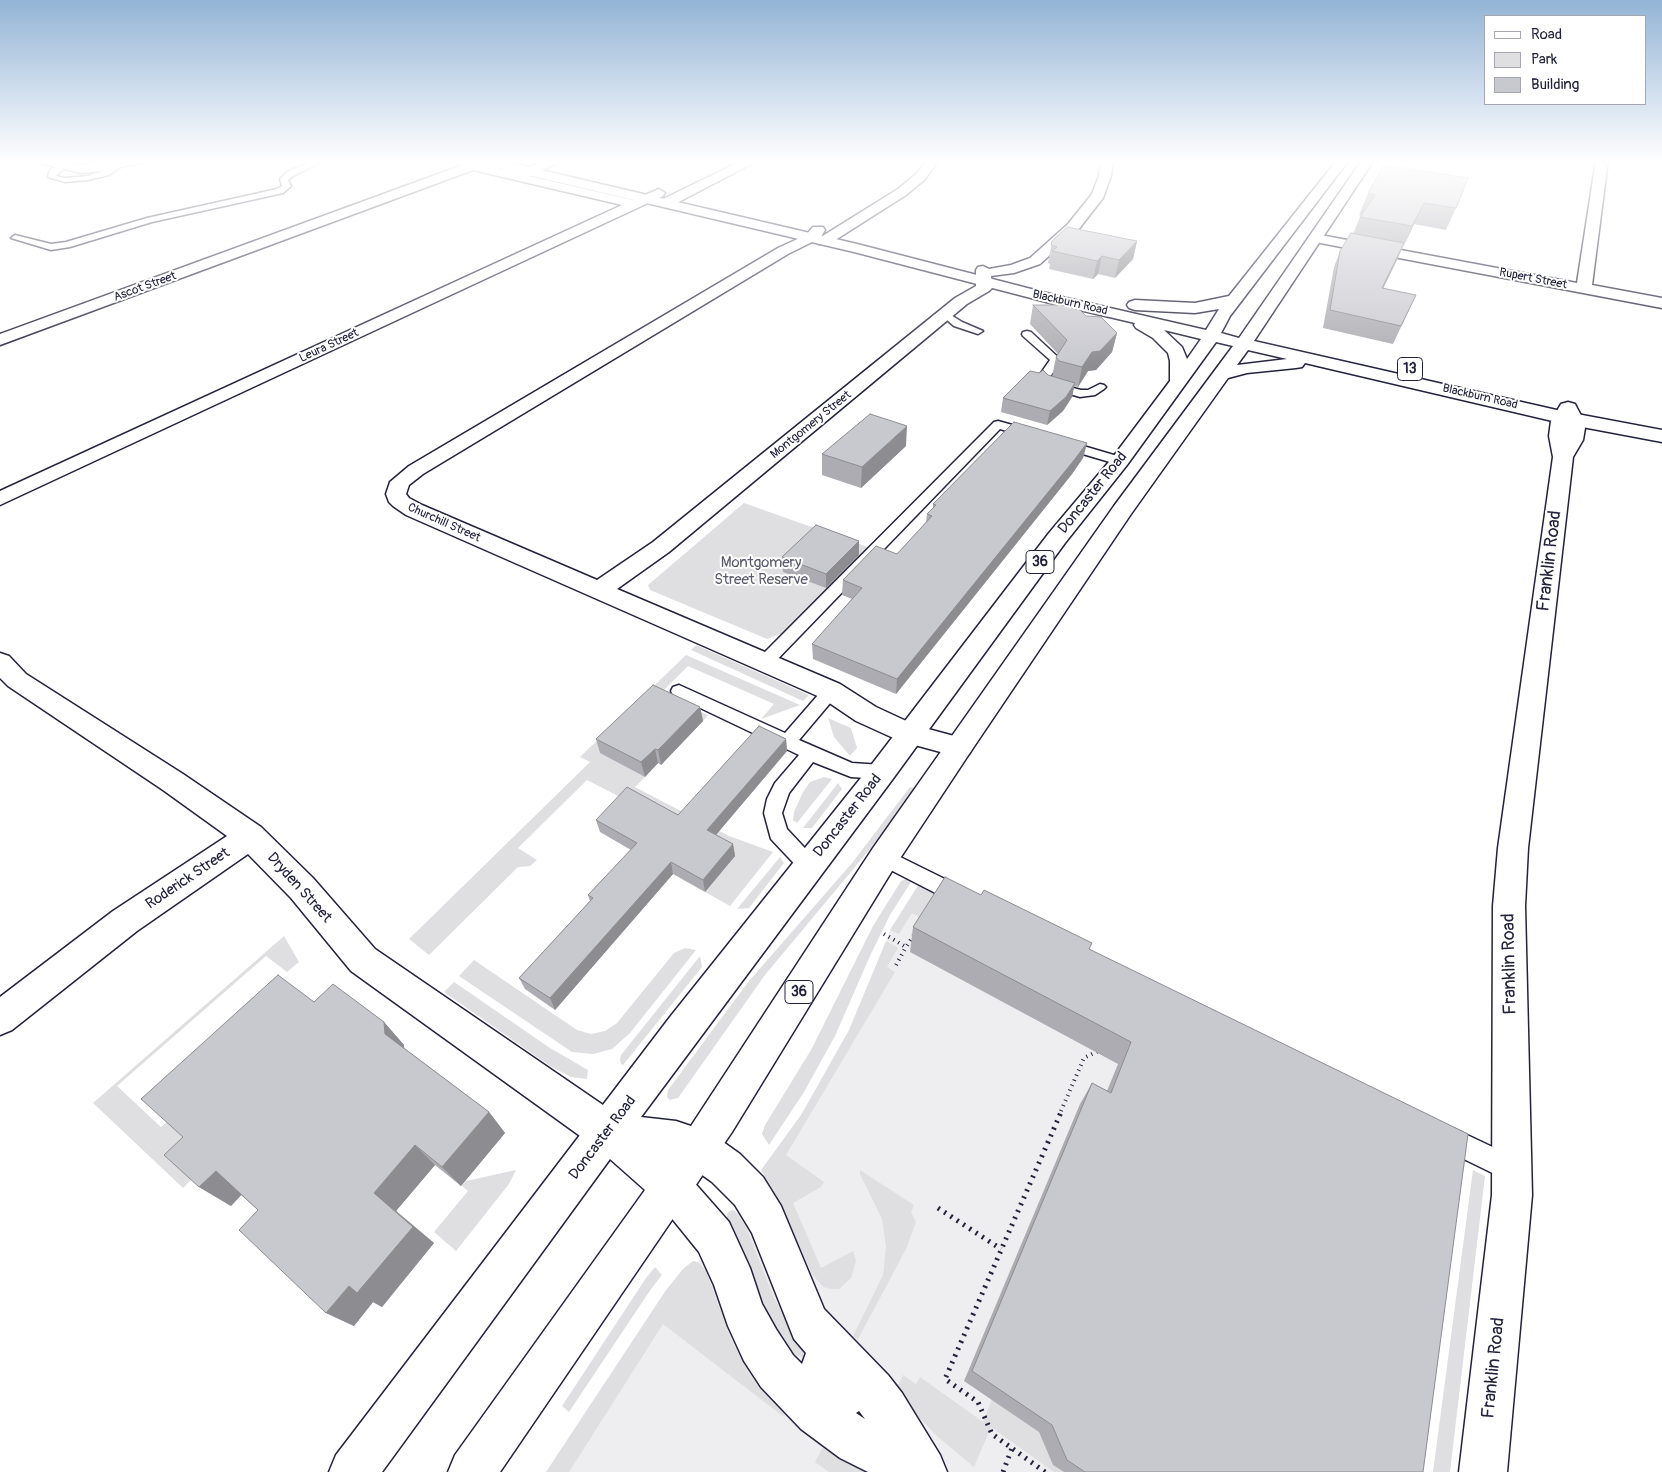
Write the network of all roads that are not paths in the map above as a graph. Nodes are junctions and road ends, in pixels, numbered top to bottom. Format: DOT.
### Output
graph roads {
  1 [pos="119,229"];
  2 [pos="301,229"];
  3 [pos="589,229"];
  4 [pos="784,229"];
  5 [pos="791,229"];
  6 [pos="832,229"];
  7 [pos="1071,229"];
  8 [pos="1290,229"];
  9 [pos="1321,229"];
  10 [pos="1592,229"];
  11 [pos="818,236"];
  12 [pos="15,238"];
  13 [pos="1315,238"];
  14 [pos="986,275"];
  15 [pos="965,277"];
  16 [pos="1584,288"];
  17 [pos="1234,300"];
  18 [pos="961,301"];
  19 [pos="1662,303"];
  20 [pos="1123,309"];
  21 [pos="946,315"];
  22 [pos="1215,330"];
  23 [pos="978,331"];
  24 [pos="1027,334"];
  25 [pos="1248,338"];
  26 [pos="0,340"];
  27 [pos="1335,364"];
  28 [pos="1223,374"];
  29 [pos="1179,381"];
  30 [pos="1100,387"];
  31 [pos="1568,414"];
  32 [pos="1662,431"];
  33 [pos="1662,436"];
  34 [pos="1120,461"];
  35 [pos="0,499"];
  36 [pos="606,594"];
  37 [pos="764,663"];
  38 [pos="6,672"];
  39 [pos="679,690"];
  40 [pos="834,692"];
  41 [pos="914,728"];
  42 [pos="788,741"];
  43 [pos="959,747"];
  44 [pos="811,752"];
  45 [pos="882,772"];
  46 [pos="243,830"];
  47 [pos="884,857"];
  48 [pos="809,866"];
  49 [pos="980,906"];
  50 [pos="0,1018"];
  51 [pos="1423,1126"];
  52 [pos="608,1132"];
  53 [pos="698,1148"];
  54 [pos="1511,1169"];
  55 [pos="671,1186"];
  56 [pos="845,1362"];
  57 [pos="817,1413"];
  58 [pos="353,1472"];
  59 [pos="472,1472"];
  60 [pos="916,1472"];
  61 [pos="923,1472"];
  62 [pos="1483,1472"];
  1 -- 12 [label="lane"];
  2 -- 26 [label="street, Ascot Street"];
  3 -- 35 [label="street, Leura Street"];
  4 -- 11 [label="street, Blackburn Road / 13"];
  5 -- 11 [label="street, Blackburn Road / 13"];
  6 -- 11 [label="street, Churchill Street"];
  7 -- 14 [label="street"];
  8 -- 17 [label="street, Doncaster Road / 36"];
  9 -- 13 [label="street, 36"];
  10 -- 16 [label="street"];
  11 -- 14 [label="street, Blackburn Road / 13"];
  11 -- 15 [label="street, Blackburn Road / 13"];
  11 -- 36 [label="street, Churchill Street"];
  13 -- 16 [label="street, Rupert Street"];
  13 -- 25 [label="street, 36"];
  14 -- 15 [label="street, Blackburn Road / 13"];
  14 -- 18 [label="street, Montgomery Street"];
  14 -- 20 [label="street, Blackburn Road / 13"];
  15 -- 18 [label="street"];
  16 -- 19 [label="street, Rupert Street"];
  17 -- 20 [label="street"];
  17 -- 22 [label="street, Doncaster Road / 36"];
  18 -- 21 [label="street, Montgomery Street"];
  20 -- 22 [label="street, Blackburn Road / 13"];
  20 -- 29 [label="street"];
  21 -- 23 [label="lane"];
  21 -- 36 [label="street, Montgomery Street"];
  22 -- 25 [label="street, Blackburn Road / 13"];
  22 -- 29 [label="street, Doncaster Road / 36"];
  24 -- 30 [label="lane"];
  25 -- 27 [label="street, Blackburn Road / 13"];
  25 -- 28 [label="street, 36"];
  25 -- 31 [label="street, Blackburn Road / 13"];
  27 -- 28 [label="street"];
  27 -- 31 [label="street, Blackburn Road / 13"];
  28 -- 43 [label="street, 36"];
  29 -- 34 [label="street, Doncaster Road / 36"];
  31 -- 32 [label="street, Blackburn Road / 13"];
  31 -- 33 [label="street, Blackburn Road / 13"];
  31 -- 54 [label="street, Franklin Road"];
  34 -- 37 [label="lane"];
  34 -- 41 [label="street, Doncaster Road / 36"];
  36 -- 37 [label="street, Churchill Street"];
  37 -- 40 [label="street, Churchill Street"];
  38 -- 46 [label="street, Dryden Street"];
  39 -- 42 [label="lane"];
  40 -- 41 [label="street, Churchill Street"];
  40 -- 42 [label="lane"];
  41 -- 43 [label="street, Churchill Street"];
  41 -- 45 [label="street, Doncaster Road / 36"];
  42 -- 44 [label="lane"];
  43 -- 47 [label="street, 36"];
  44 -- 45 [label="lane"];
  44 -- 48 [label="lane"];
  45 -- 48 [label="street, Doncaster Road / 36"];
  46 -- 50 [label="street, Roderick Street"];
  46 -- 52 [label="street, Dryden Street"];
  47 -- 49 [label="lane"];
  47 -- 53 [label="street, 36"];
  48 -- 52 [label="street, Doncaster Road / 36"];
  51 -- 54 [label="lane"];
  52 -- 53 [label="street"];
  52 -- 55 [label="street, Dryden Street"];
  52 -- 58 [label="street, Doncaster Road / 36"];
  53 -- 55 [label="street, 36"];
  53 -- 56 [label="street"];
  54 -- 62 [label="street, Franklin Road"];
  55 -- 57 [label="street, Dryden Street"];
  55 -- 59 [label="street, 36"];
  56 -- 57 [label="street"];
  56 -- 61 [label="street"];
  57 -- 60 [label="street, Dryden Street"];
}
